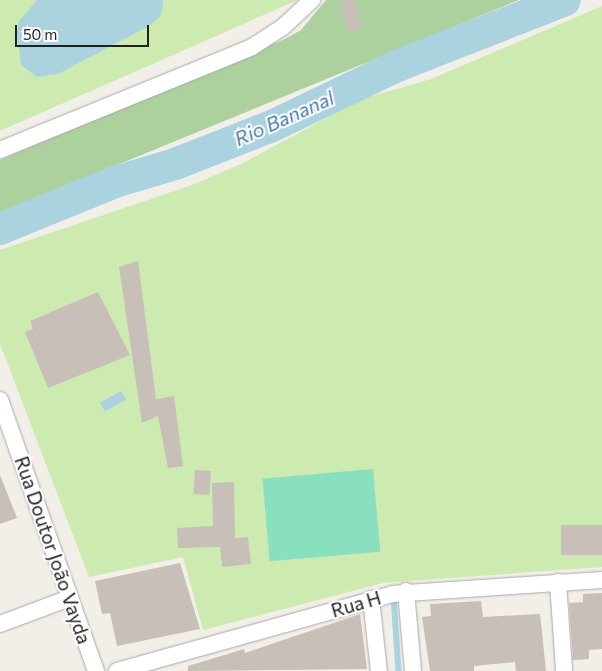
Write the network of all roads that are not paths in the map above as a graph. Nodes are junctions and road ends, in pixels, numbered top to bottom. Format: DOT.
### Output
graph roads {
  1 [pos="312,0"];
  2 [pos="0,150"];
  3 [pos="0,400"];
  4 [pos="602,580"];
  5 [pos="558,582"];
  6 [pos="406,591"];
  7 [pos="70,598"];
  8 [pos="371,599"];
  9 [pos="0,624"];
  10 [pos="96,671"];
  11 [pos="117,671"];
  12 [pos="378,671"];
  13 [pos="412,671"];
  14 [pos="564,671"];
  1 -- 2 [label="street"];
  3 -- 7 [label="street, Rua Doutor João Vayda"];
  4 -- 5 [label="street, Rua H"];
  5 -- 6 [label="street, Rua H"];
  5 -- 14 [label="street"];
  6 -- 8 [label="street, Rua H"];
  6 -- 13 [label="street"];
  7 -- 9 [label="street"];
  7 -- 10 [label="street, Rua Doutor João Vayda"];
  8 -- 11 [label="street, Rua H"];
  8 -- 12 [label="street"];
}
